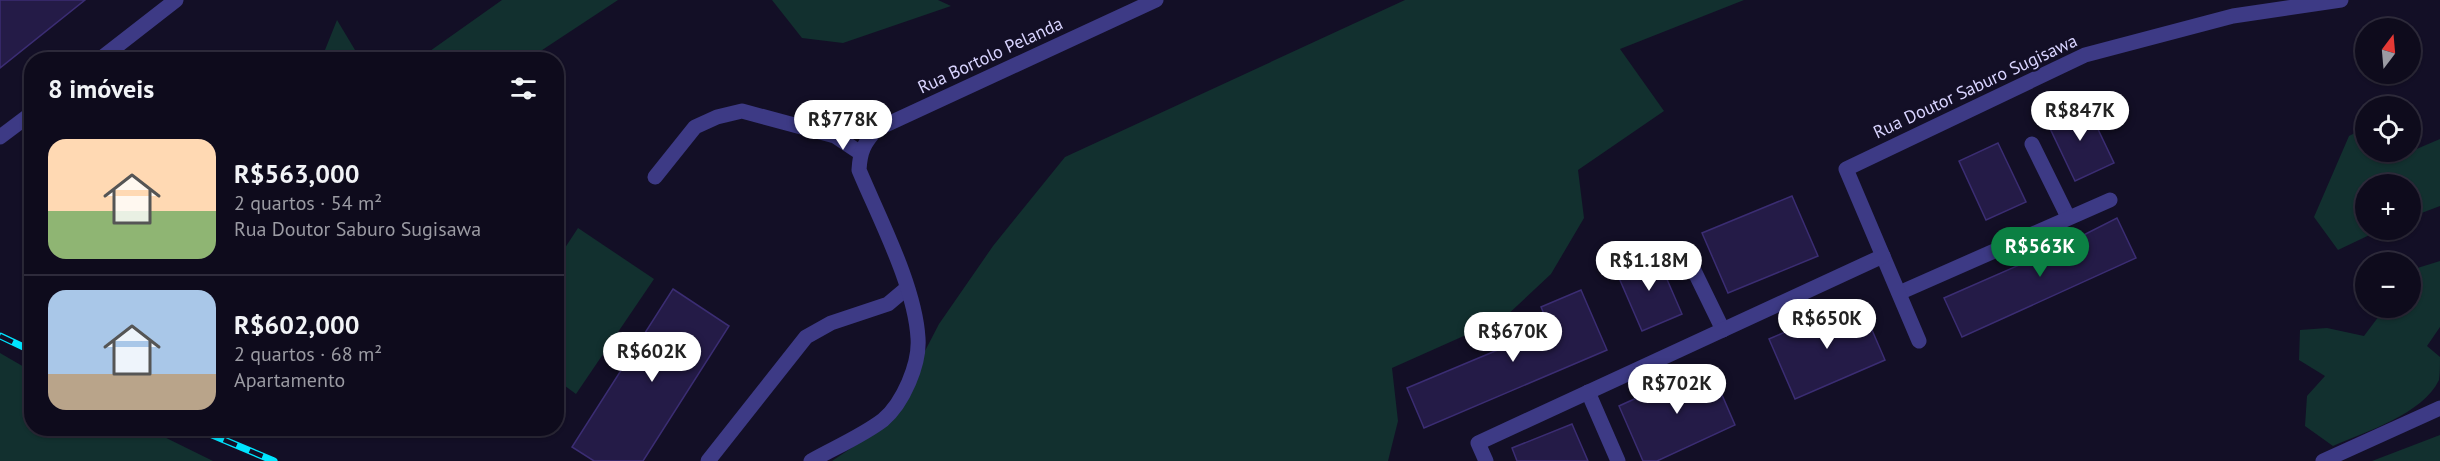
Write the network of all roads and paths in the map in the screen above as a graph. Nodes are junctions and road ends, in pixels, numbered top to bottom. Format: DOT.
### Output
graph roads {
  1 [pos="176,0"];
  2 [pos="1155,0"];
  3 [pos="2341,0"];
  4 [pos="109,52"];
  5 [pos="24,119"];
  6 [pos="0,138"];
  7 [pos="2032,144"];
  8 [pos="860,152"];
  9 [pos="655,177"];
  10 [pos="2110,200"];
  11 [pos="2068,217"];
  12 [pos="1684,250"];
  13 [pos="1883,256"];
  14 [pos="907,288"];
  15 [pos="1899,293"];
  16 [pos="1723,330"];
  17 [pos="1919,341"];
  18 [pos="1588,392"];
  19 [pos="2440,408"];
  20 [pos="708,461"];
  21 [pos="812,461"];
  22 [pos="1486,461"];
  23 [pos="1618,461"];
  24 [pos="2323,461"];
  1 -- 4 [label="street"];
  2 -- 8 [label="street, Rua Bortolo Pelanda"];
  3 -- 13 [label="street, Rua Doutor Saburo Sugisawa"];
  5 -- 6 [label="street"];
  7 -- 11 [label="street"];
  8 -- 9 [label="street"];
  8 -- 14 [label="street"];
  10 -- 11 [label="street"];
  11 -- 15 [label="street"];
  12 -- 16 [label="street"];
  13 -- 15 [label="street, Rua Doutor Saburo Sugisawa"];
  13 -- 16 [label="street"];
  14 -- 20 [label="street"];
  14 -- 21 [label="street"];
  15 -- 17 [label="street, Rua Doutor Saburo Sugisawa"];
  16 -- 18 [label="street"];
  18 -- 22 [label="street"];
  18 -- 23 [label="street"];
  19 -- 24 [label="street"];
}
